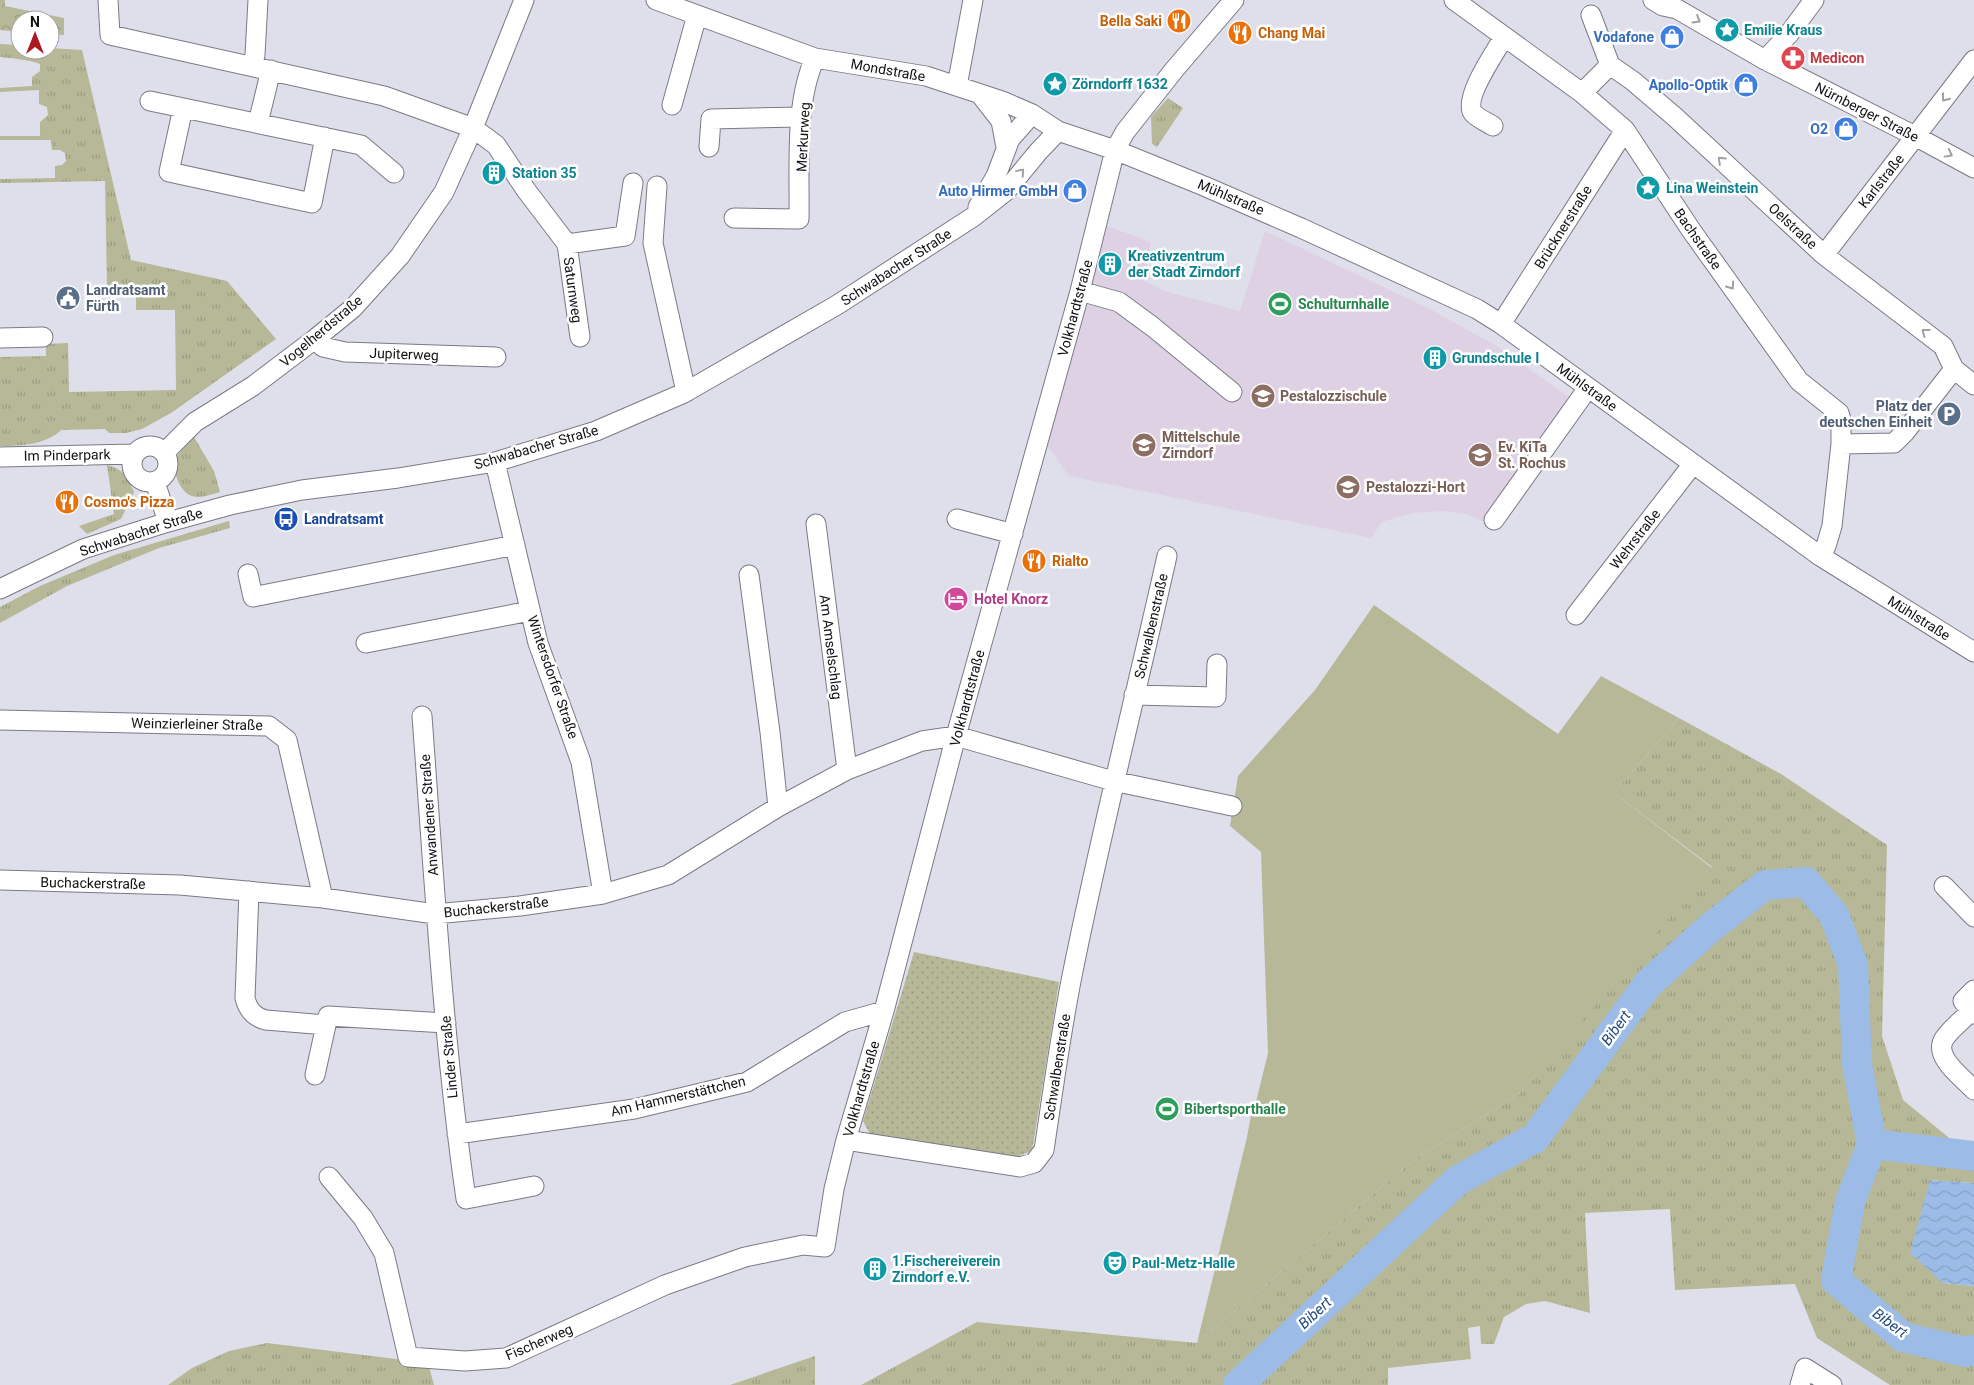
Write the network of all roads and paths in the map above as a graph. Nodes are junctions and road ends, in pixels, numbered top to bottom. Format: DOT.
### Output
graph roads {
  1 [pos="108,0"];
  2 [pos="258,0"];
  3 [pos="524,0"];
  4 [pos="656,0"];
  5 [pos="973,0"];
  6 [pos="1234,0"];
  7 [pos="1454,0"];
  8 [pos="1653,0"];
  9 [pos="1814,0"];
  10 [pos="697,15"];
  11 [pos="1591,15"];
  12 [pos="1504,37"];
  13 [pos="815,58"];
  14 [pos="1765,60"];
  15 [pos="1974,60"];
  16 [pos="1610,65"];
  17 [pos="252,66"];
  18 [pos="271,70"];
  19 [pos="958,86"];
  20 [pos="979,93"];
  21 [pos="1582,93"];
  22 [pos="150,101"];
  23 [pos="672,105"];
  24 [pos="183,108"];
  25 [pos="1032,114"];
  26 [pos="802,117"];
  27 [pos="258,124"];
  28 [pos="1493,126"];
  29 [pos="473,128"];
  30 [pos="1624,130"];
  31 [pos="1058,131"];
  32 [pos="1915,136"];
  33 [pos="326,137"];
  34 [pos="709,147"];
  35 [pos="1006,147"];
  36 [pos="1115,150"];
  37 [pos="1974,168"];
  38 [pos="394,173"];
  39 [pos="633,183"];
  40 [pos="657,186"];
  41 [pos="973,217"];
  42 [pos="734,218"];
  43 [pos="568,248"];
  44 [pos="600,253"];
  45 [pos="1824,255"];
  46 [pos="1080,291"];
  47 [pos="1501,324"];
  48 [pos="43,337"];
  49 [pos="580,337"];
  50 [pos="0,338"];
  51 [pos="316,339"];
  52 [pos="496,357"];
  53 [pos="1954,369"];
  54 [pos="1974,385"];
  55 [pos="1588,388"];
  56 [pos="686,392"];
  57 [pos="1232,392"];
  58 [pos="1841,444"];
  59 [pos="164,452"];
  60 [pos="134,454"];
  61 [pos="0,457"];
  62 [pos="496,462"];
  63 [pos="1694,464"];
  64 [pos="155,482"];
  65 [pos="957,519"];
  66 [pos="1494,520"];
  67 [pos="168,522"];
  68 [pos="816,524"];
  69 [pos="1013,534"];
  70 [pos="515,545"];
  71 [pos="1167,556"];
  72 [pos="1820,556"];
  73 [pos="248,574"];
  74 [pos="749,575"];
  75 [pos="0,588"];
  76 [pos="530,611"];
  77 [pos="1576,615"];
  78 [pos="366,643"];
  79 [pos="1974,652"];
  80 [pos="1217,664"];
  81 [pos="1134,696"];
  82 [pos="422,716"];
  83 [pos="0,720"];
  84 [pos="956,736"];
  85 [pos="847,770"];
  86 [pos="1113,781"];
  87 [pos="1232,806"];
  88 [pos="778,807"];
  89 [pos="0,880"];
  90 [pos="1944,886"];
  91 [pos="249,891"];
  92 [pos="603,894"];
  93 [pos="324,898"];
  94 [pos="435,914"];
  95 [pos="1974,917"];
  96 [pos="1974,990"];
  97 [pos="884,1011"];
  98 [pos="1973,1012"];
  99 [pos="446,1023"];
  100 [pos="326,1024"];
  101 [pos="316,1075"];
  102 [pos="1974,1090"];
  103 [pos="457,1134"];
  104 [pos="846,1140"];
  105 [pos="329,1177"];
  106 [pos="534,1186"];
  107 [pos="824,1246"];
  108 [pos="1800,1385"];
  109 [pos="1832,1385"];
  1 -- 17 [label="street"];
  2 -- 17 [label="street"];
  3 -- 29 [label="street, Vogelherdstraße"];
  4 -- 10 [label="street, Mondstraße"];
  5 -- 19 [label="street"];
  6 -- 36 [label="street, Volkhardtstraße"];
  7 -- 12 [label="street, Bachstraße"];
  8 -- 14 [label="street, Nürnberger Straße, one-way"];
  9 -- 14 [label="street"];
  10 -- 13 [label="street, Mondstraße"];
  10 -- 23 [label="street"];
  11 -- 16 [label="street"];
  12 -- 21 [label="street, Bachstraße"];
  12 -- 28 [label="street"];
  13 -- 19 [label="street, Mondstraße"];
  13 -- 26 [label="street, Merkurweg"];
  14 -- 32 [label="street, Nürnberger Straße"];
  15 -- 32 [label="street, Karlstraße, one-way"];
  16 -- 21 [label="street"];
  45 -- 16 [label="street, Oelstraße, one-way"];
  17 -- 18 [label="street"];
  18 -- 27 [label="street"];
  18 -- 29 [label="street"];
  19 -- 20 [label="street, Mondstraße"];
  20 -- 25 [label="street, Mondstraße"];
  20 -- 35 [label="street"];
  21 -- 30 [label="street, Bachstraße"];
  22 -- 24 [label="street"];
  24 -- 27 [label="street"];
  24 -- 33 [label="street"];
  25 -- 31 [label="street, Mondstraße"];
  25 -- 35 [label="street, Schwabacher Straße"];
  26 -- 34 [label="street"];
  26 -- 42 [label="street, Merkurweg"];
  27 -- 33 [label="street"];
  29 -- 43 [label="street, Saturnweg"];
  29 -- 51 [label="street, Vogelherdstraße"];
  30 -- 47 [label="street, Brücknerstraße"];
  30 -- 58 [label="street, Bachstraße, one-way"];
  31 -- 36 [label="street, Mondstraße"];
  41 -- 31 [label="street, Schwabacher Straße, one-way"];
  32 -- 37 [label="street, Nürnberger Straße, one-way"];
  32 -- 45 [label="street, Karlstraße"];
  33 -- 38 [label="street"];
  35 -- 41 [label="street, Schwabacher Straße"];
  36 -- 46 [label="street, Volkhardtstraße"];
  36 -- 47 [label="street, Mühlstraße"];
  39 -- 43 [label="street"];
  40 -- 56 [label="street"];
  41 -- 56 [label="street, Schwabacher Straße"];
  43 -- 44 [label="street"];
  43 -- 49 [label="street, Saturnweg"];
  53 -- 45 [label="street, Oelstraße, one-way"];
  46 -- 57 [label="street"];
  46 -- 69 [label="street, Volkhardtstraße"];
  47 -- 55 [label="street, Mühlstraße"];
  48 -- 50 [label="street"];
  51 -- 52 [label="street, Jupiterweg"];
  51 -- 59 [label="street, Vogelherdstraße"];
  53 -- 54 [label="street, Oelstraße"];
  53 -- 58 [label="street"];
  55 -- 63 [label="street, Mühlstraße"];
  55 -- 66 [label="street"];
  56 -- 62 [label="street, Schwabacher Straße"];
  58 -- 72 [label="street, Bachstraße"];
  59 -- 60 [label="street"];
  59 -- 64 [label="street"];
  60 -- 61 [label="street, Im Pinderpark"];
  60 -- 64 [label="street"];
  62 -- 67 [label="street, Schwabacher Straße"];
  62 -- 70 [label="street, Wintersdorfer Straße"];
  63 -- 72 [label="street, Mühlstraße"];
  63 -- 77 [label="street, Wehrstraße"];
  64 -- 67 [label="street"];
  65 -- 69 [label="street"];
  67 -- 75 [label="street, Schwabacher Straße"];
  68 -- 85 [label="street, Am Amselschlag"];
  69 -- 84 [label="street, Volkhardtstraße"];
  70 -- 73 [label="street"];
  70 -- 76 [label="street, Wintersdorfer Straße"];
  71 -- 81 [label="street, Schwalbenstraße"];
  72 -- 79 [label="street, Mühlstraße"];
  74 -- 88 [label="street"];
  76 -- 78 [label="street"];
  76 -- 92 [label="street, Wintersdorfer Straße"];
  80 -- 81 [label="street, Schwalbenstraße"];
  81 -- 86 [label="street, Schwalbenstraße"];
  82 -- 94 [label="street, Anwandener Straße"];
  83 -- 93 [label="street, Weinzierleiner Straße"];
  84 -- 85 [label="street, Buchackerstraße"];
  84 -- 86 [label="street"];
  84 -- 97 [label="street, Volkhardtstraße"];
  85 -- 88 [label="street, Buchackerstraße"];
  86 -- 87 [label="street"];
  86 -- 104 [label="street, Schwalbenstraße"];
  88 -- 92 [label="street, Buchackerstraße"];
  89 -- 91 [label="street, Buchackerstraße"];
  90 -- 95 [label="street"];
  91 -- 93 [label="street, Buchackerstraße"];
  91 -- 100 [label="street"];
  92 -- 94 [label="street, Buchackerstraße"];
  93 -- 94 [label="street, Buchackerstraße"];
  94 -- 99 [label="street, Linder Straße"];
  96 -- 98 [label="street"];
  97 -- 103 [label="street, Am Hammerstättchen"];
  97 -- 104 [label="street, Volkhardtstraße"];
  98 -- 102 [label="street"];
  99 -- 100 [label="street"];
  99 -- 103 [label="street, Linder Straße"];
  100 -- 101 [label="street"];
  103 -- 106 [label="street, Linder Straße"];
  104 -- 107 [label="street, Volkhardtstraße"];
  105 -- 107 [label="street, Fischerweg"];
  108 -- 109 [label="street"];
}
